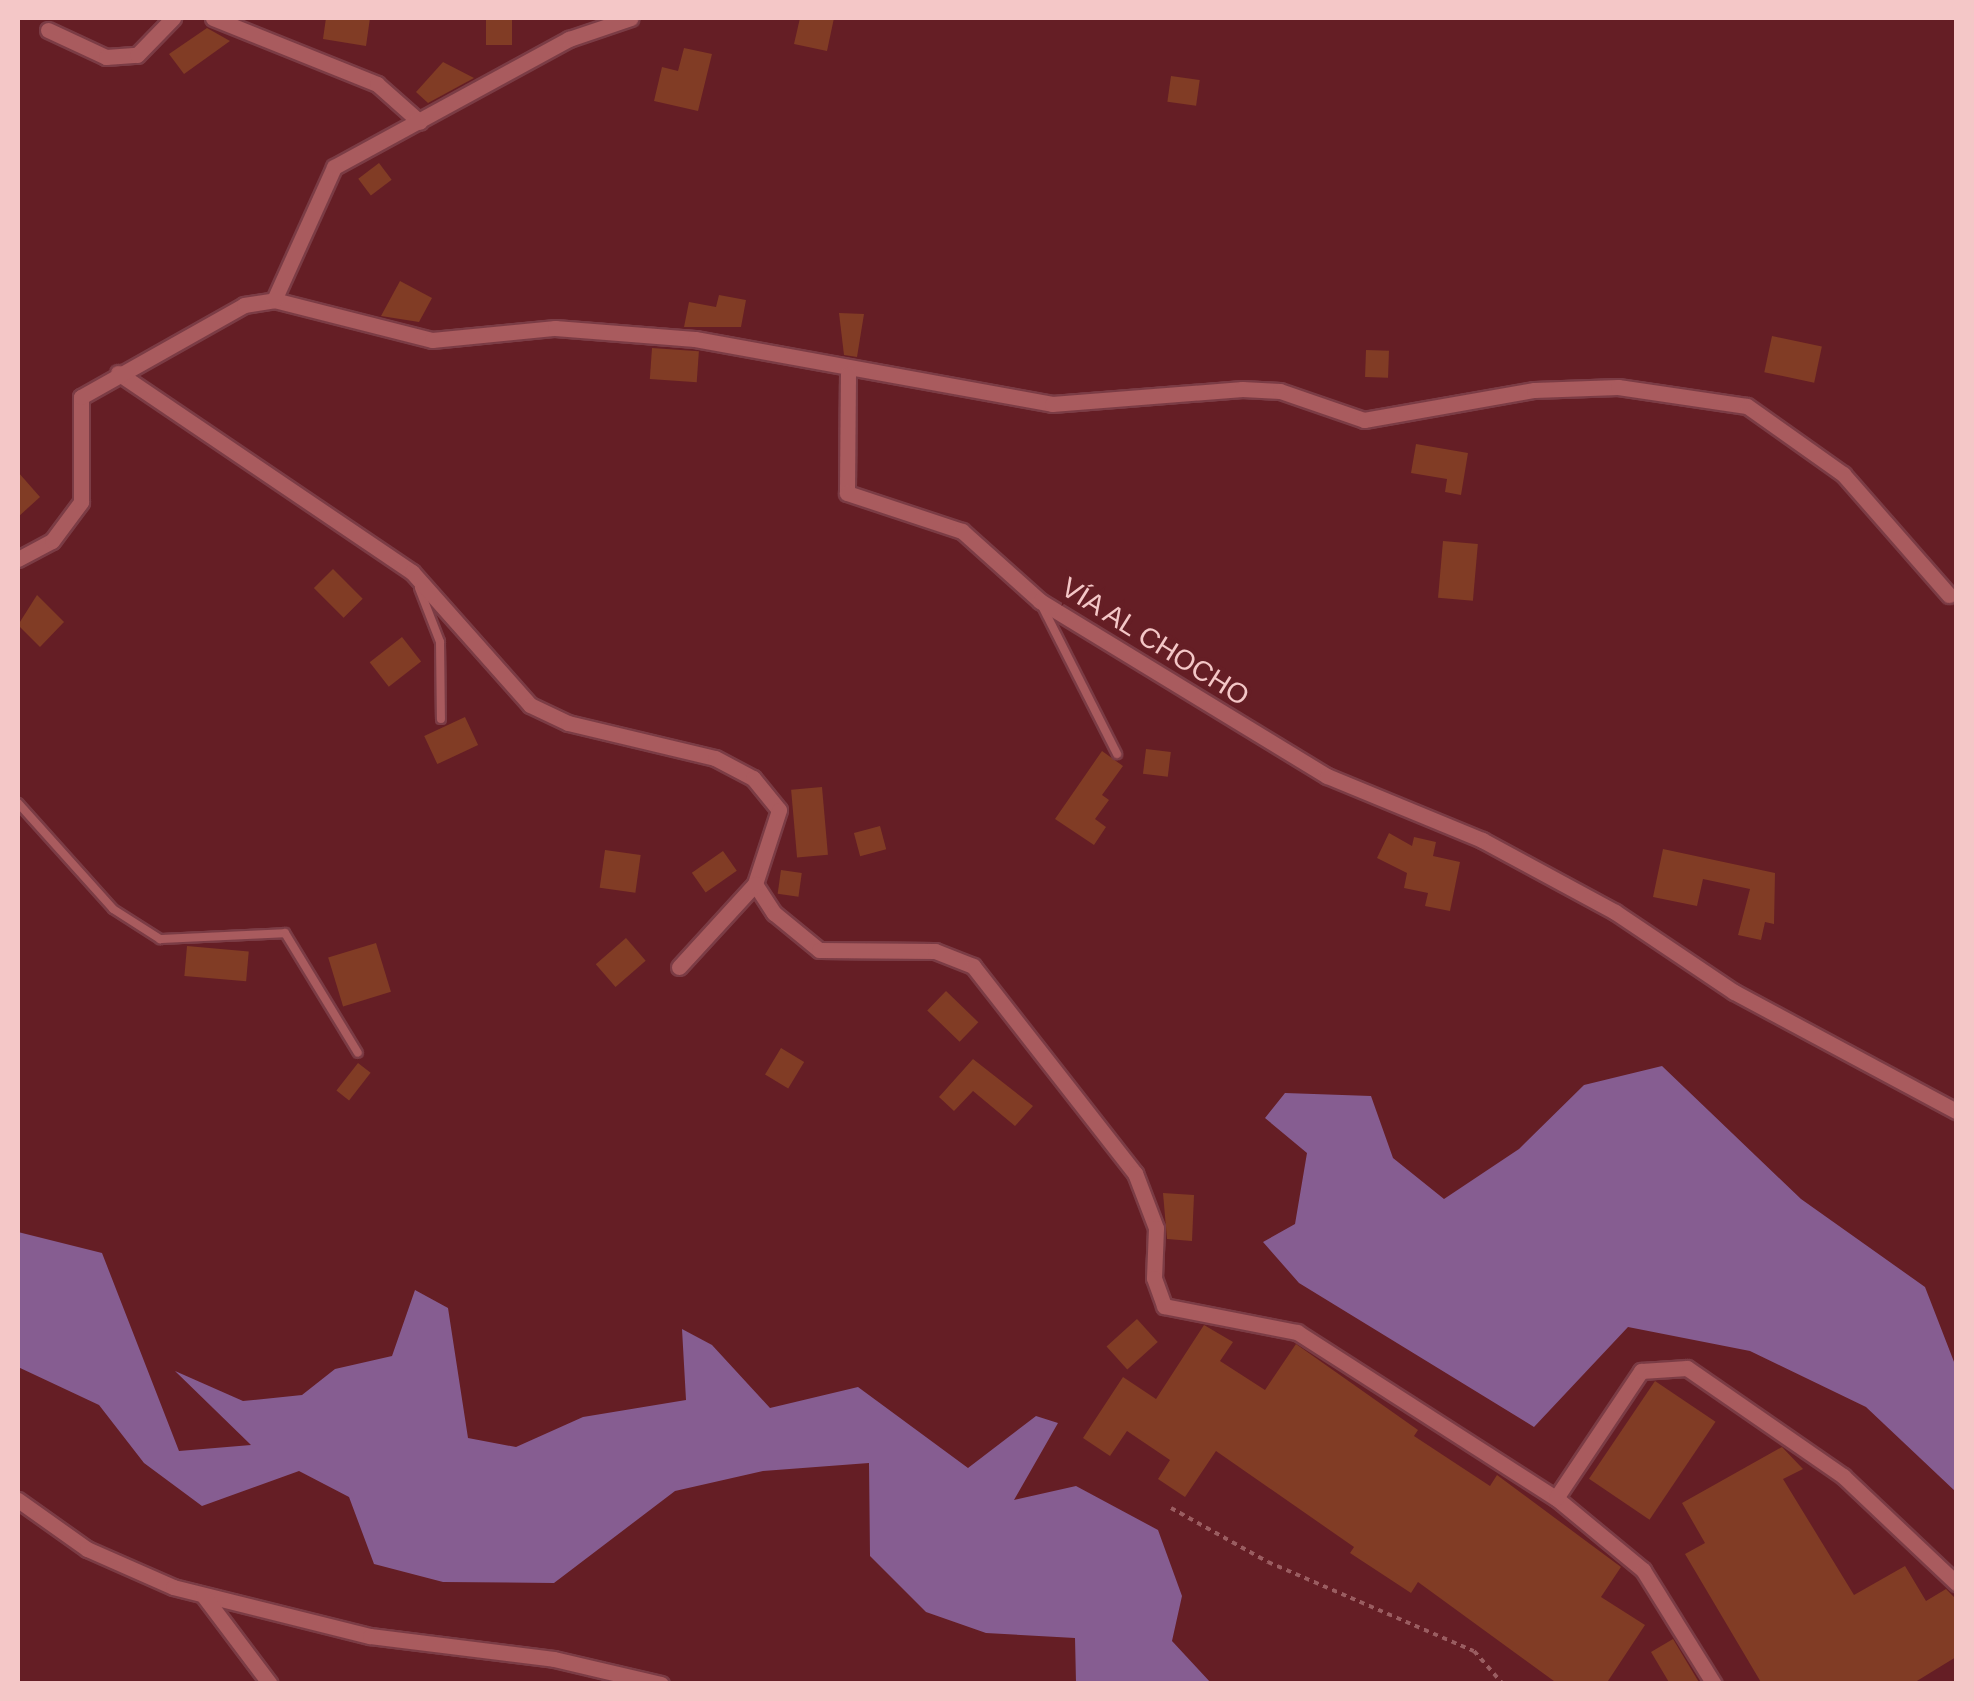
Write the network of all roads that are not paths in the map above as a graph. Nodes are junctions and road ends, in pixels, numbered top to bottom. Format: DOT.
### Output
graph roads {
  1 [pos="173,18"];
  2 [pos="213,18"];
  3 [pos="631,18"];
  4 [pos="48,30"];
  5 [pos="420,122"];
  6 [pos="274,300"];
  7 [pos="118,374"];
  8 [pos="848,374"];
  9 [pos="18,559"];
  10 [pos="412,572"];
  11 [pos="1949,596"];
  12 [pos="1040,601"];
  13 [pos="441,719"];
  14 [pos="1117,754"];
  15 [pos="18,803"];
  16 [pos="755,884"];
  17 [pos="678,967"];
  18 [pos="358,1053"];
  19 [pos="1956,1111"];
  20 [pos="1556,1498"];
  21 [pos="18,1500"];
  22 [pos="1956,1583"];
  23 [pos="203,1595"];
  24 [pos="270,1684"];
  25 [pos="661,1684"];
  26 [pos="1714,1684"];
  1 -- 4 [label="street"];
  2 -- 5 [label="street"];
  3 -- 5 [label="street"];
  5 -- 6 [label="street"];
  6 -- 7 [label="street"];
  6 -- 8 [label="street"];
  7 -- 9 [label="street"];
  7 -- 10 [label="street"];
  8 -- 11 [label="street"];
  8 -- 12 [label="street, VÍA AL CHOCHO"];
  10 -- 13 [label="lane"];
  10 -- 16 [label="street"];
  12 -- 14 [label="lane"];
  12 -- 19 [label="street, VÍA AL CHOCHO"];
  15 -- 18 [label="lane"];
  16 -- 17 [label="street"];
  16 -- 20 [label="street"];
  20 -- 22 [label="street"];
  20 -- 26 [label="street"];
  21 -- 23 [label="street"];
  23 -- 24 [label="street"];
  23 -- 25 [label="street"];
}
